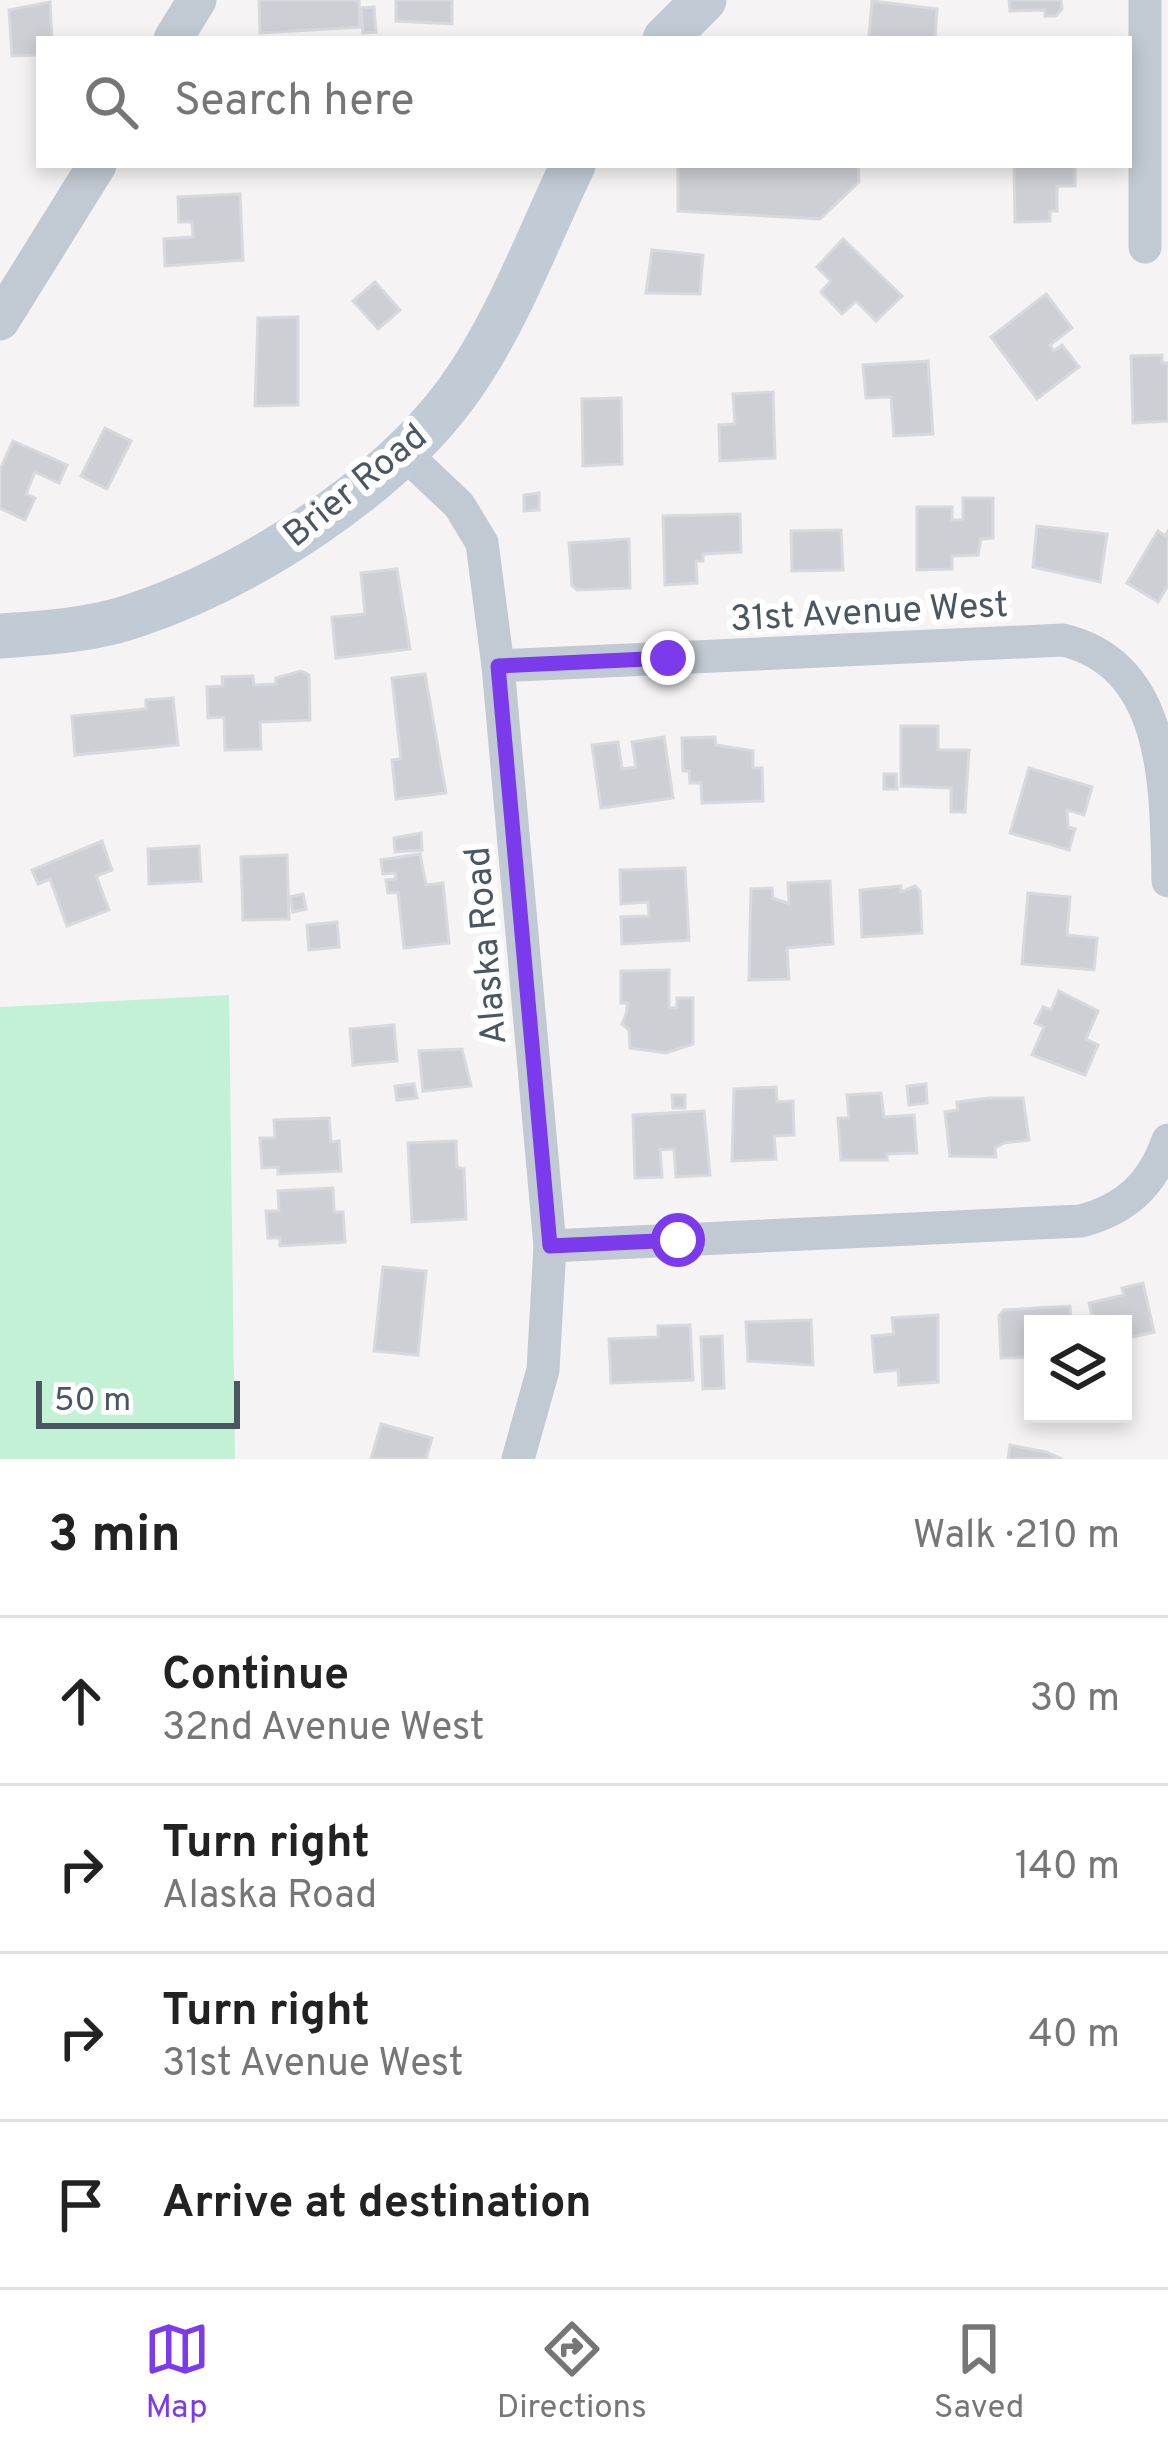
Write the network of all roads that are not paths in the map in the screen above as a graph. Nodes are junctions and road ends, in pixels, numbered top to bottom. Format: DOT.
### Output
graph roads {
  1 [pos="197,0"];
  2 [pos="704,0"];
  3 [pos="1145,0"];
  4 [pos="175,36"];
  5 [pos="667,36"];
  6 [pos="95,168"];
  7 [pos="572,168"];
  8 [pos="1145,247"];
  9 [pos="0,322"];
  10 [pos="404,453"];
  11 [pos="0,636"];
  12 [pos="498,666"];
  13 [pos="1168,881"];
  14 [pos="1168,1140"];
  15 [pos="550,1246"];
  16 [pos="518,1459"];
  1 -- 4 [label="street"];
  2 -- 5 [label="main road"];
  3 -- 8 [label="street"];
  6 -- 9 [label="street"];
  7 -- 10 [label="main road, Brier Road"];
  10 -- 11 [label="main road, Brier Road"];
  10 -- 12 [label="street, Alaska Road"];
  12 -- 13 [label="street, 31st Avenue West"];
  12 -- 15 [label="street, Alaska Road"];
  14 -- 15 [label="street"];
  15 -- 16 [label="street, Alaska Road"];
}
